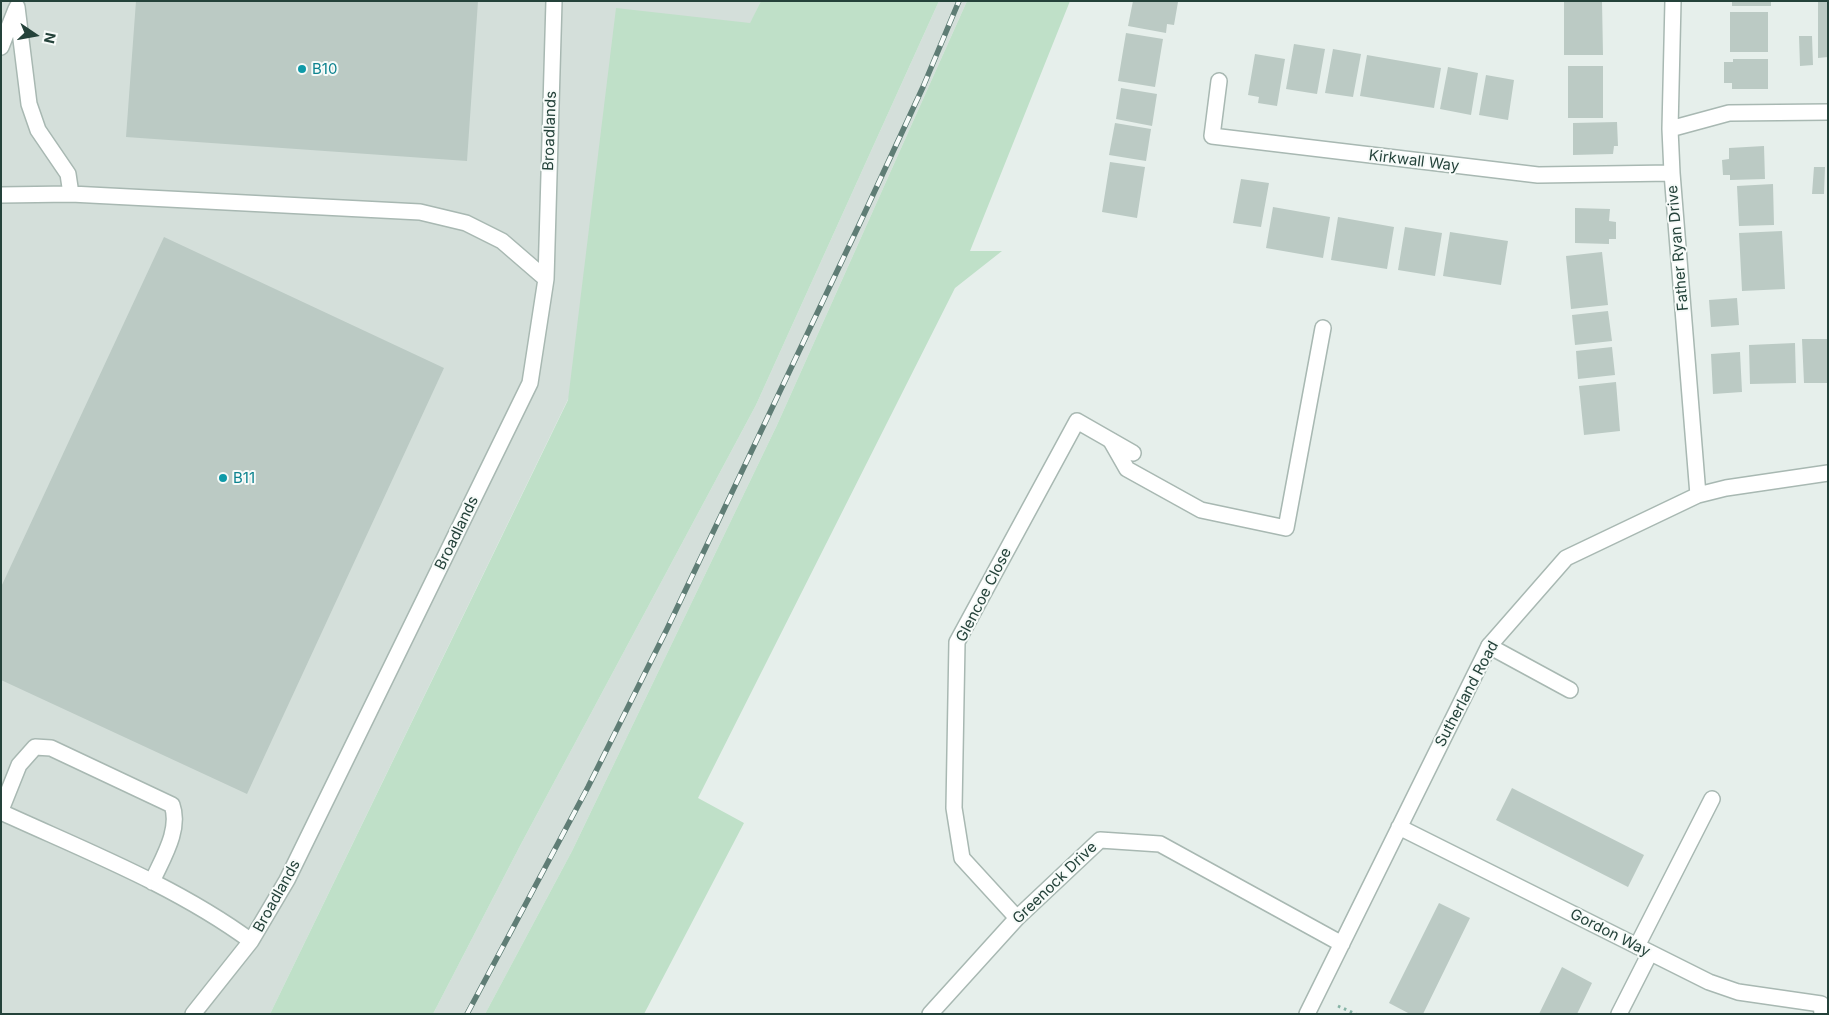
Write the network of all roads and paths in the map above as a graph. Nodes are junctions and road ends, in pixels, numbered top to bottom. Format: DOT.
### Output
graph roads {
  1 [pos="554,1"];
  2 [pos="1673,1"];
  3 [pos="17,4"];
  4 [pos="1,47"];
  5 [pos="1219,81"];
  6 [pos="1828,112"];
  7 [pos="1670,129"];
  8 [pos="1672,173"];
  9 [pos="71,194"];
  10 [pos="1,195"];
  11 [pos="546,279"];
  12 [pos="1323,328"];
  13 [pos="1111,441"];
  14 [pos="1133,453"];
  15 [pos="1828,473"];
  16 [pos="1698,495"];
  17 [pos="1489,646"];
  18 [pos="1570,690"];
  19 [pos="1712,799"];
  20 [pos="1,811"];
  21 [pos="1399,827"];
  22 [pos="152,882"];
  23 [pos="1017,918"];
  24 [pos="252,941"];
  25 [pos="1342,944"];
  26 [pos="1643,949"];
  27 [pos="193,1014"];
  28 [pos="930,1014"];
  29 [pos="1307,1014"];
  30 [pos="1620,1014"];
  31 [pos="1822,1014"];
  1 -- 11 [label="street, Broadlands"];
  2 -- 7 [label="street, Father Ryan Drive"];
  3 -- 4 [label="street"];
  3 -- 9 [label="street"];
  5 -- 8 [label="street, Kirkwall Way"];
  6 -- 7 [label="street"];
  7 -- 8 [label="street, Father Ryan Drive"];
  8 -- 16 [label="street, Father Ryan Drive"];
  9 -- 10 [label="street"];
  9 -- 11 [label="street"];
  11 -- 24 [label="street, Broadlands"];
  12 -- 13 [label="street"];
  13 -- 14 [label="street, Glencoe Close"];
  13 -- 23 [label="street, Glencoe Close"];
  15 -- 16 [label="street, Sutherland Road"];
  16 -- 17 [label="street, Sutherland Road"];
  17 -- 18 [label="street"];
  17 -- 21 [label="street, Sutherland Road"];
  19 -- 26 [label="street"];
  20 -- 22 [label="street"];
  20 -- 22 [label="street"];
  21 -- 25 [label="street, Sutherland Road"];
  21 -- 26 [label="street, Gordon Way"];
  22 -- 24 [label="street"];
  23 -- 25 [label="street, Greenock Drive"];
  23 -- 28 [label="street, Greenock Drive"];
  24 -- 27 [label="street, Broadlands"];
  25 -- 29 [label="street, Sutherland Road"];
  26 -- 30 [label="street"];
  26 -- 31 [label="street, Gordon Way"];
}
